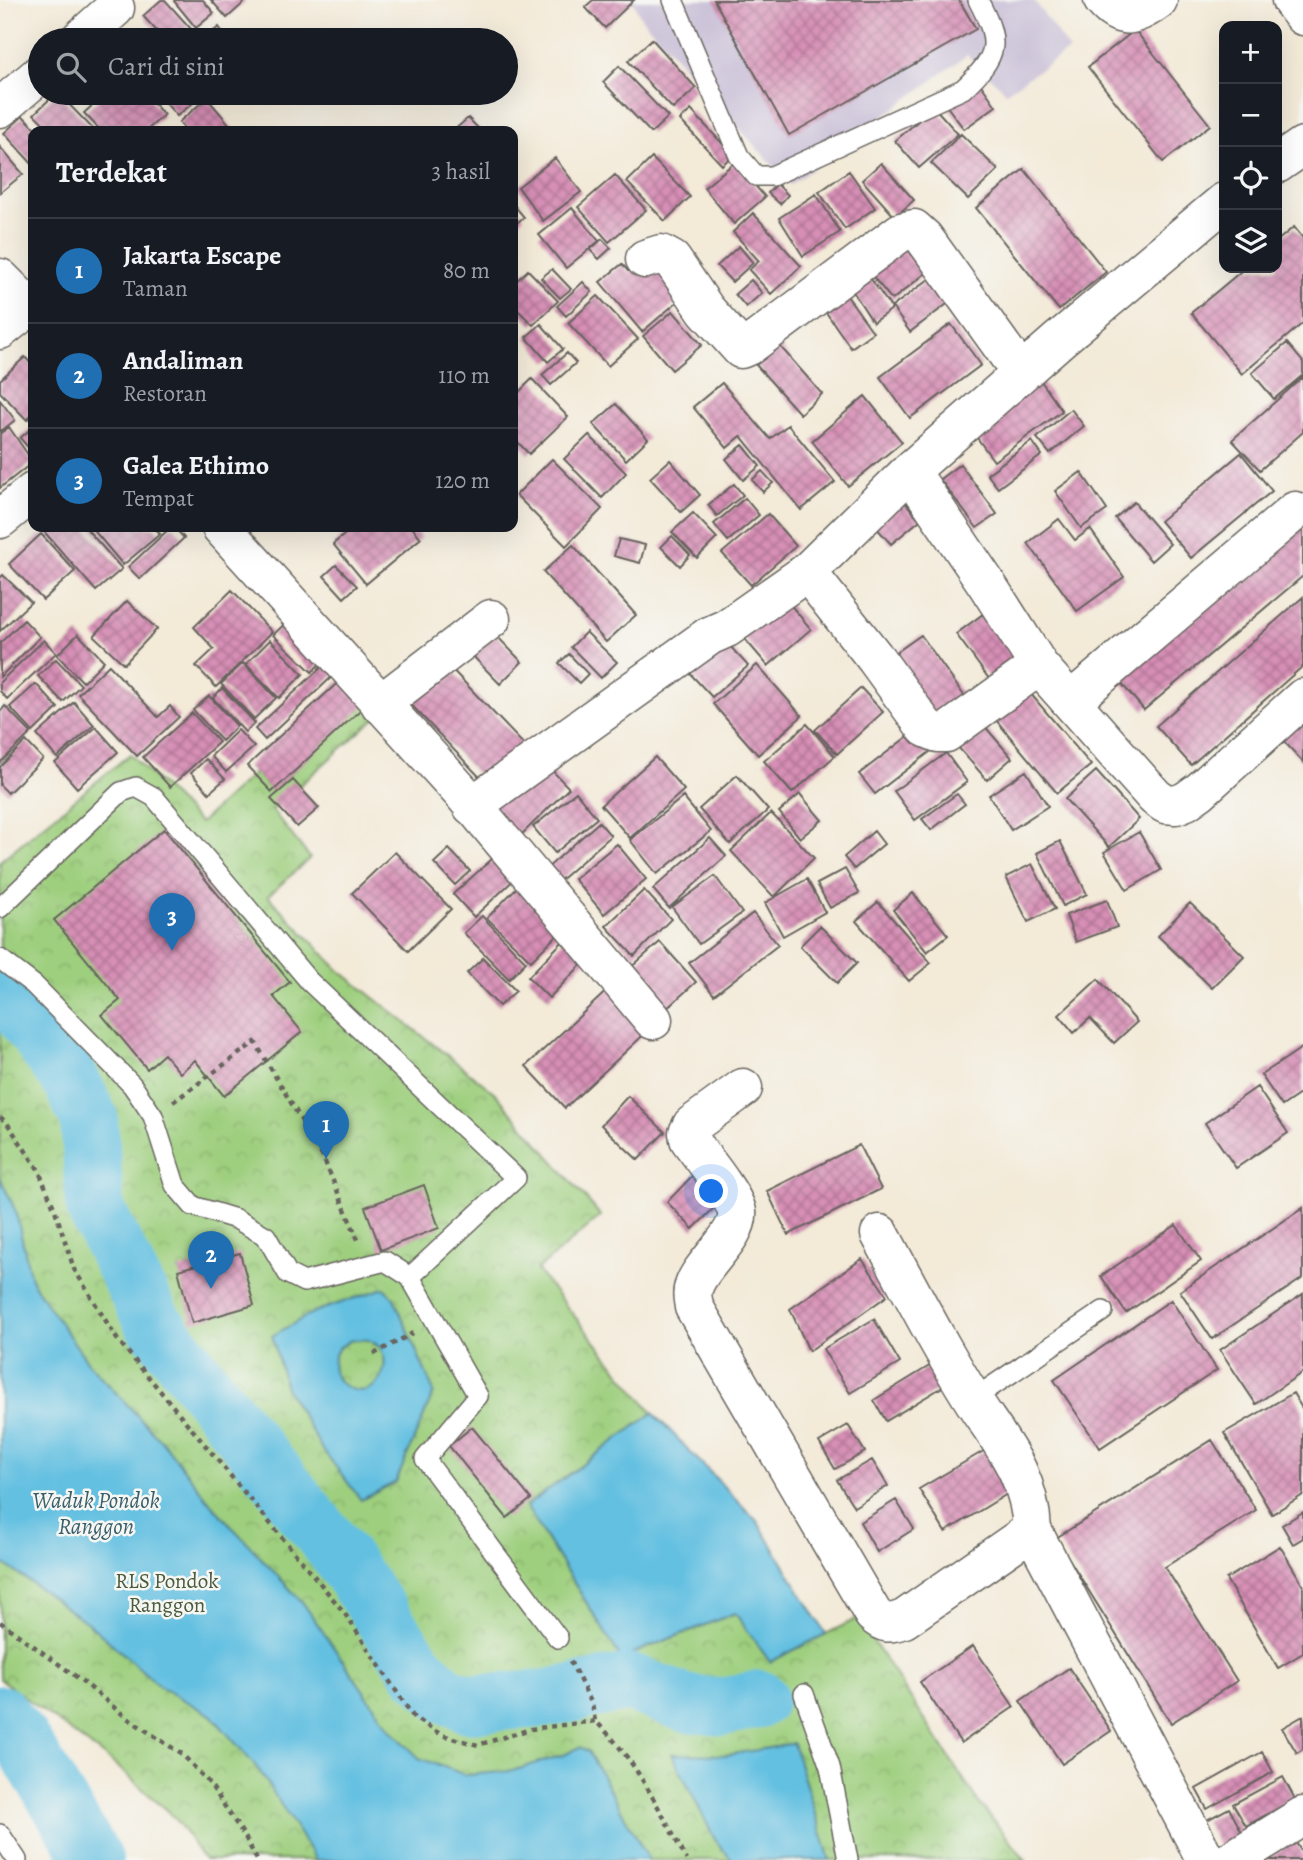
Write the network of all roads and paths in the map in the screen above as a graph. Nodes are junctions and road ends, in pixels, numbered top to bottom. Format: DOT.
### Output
graph roads {
  1 [pos="673,0"];
  2 [pos="978,0"];
  3 [pos="1103,0"];
  4 [pos="1158,0"];
  5 [pos="1291,0"];
  6 [pos="115,8"];
  7 [pos="1303,16"];
  8 [pos="92,28"];
  9 [pos="28,84"];
  10 [pos="0,108"];
  11 [pos="1303,146"];
  12 [pos="1282,161"];
  13 [pos="1219,206"];
  14 [pos="645,259"];
  15 [pos="0,278"];
  16 [pos="21,316"];
  17 [pos="1021,373"];
  18 [pos="910,471"];
  19 [pos="28,496"];
  20 [pos="1295,511"];
  21 [pos="0,519"];
  22 [pos="225,532"];
  23 [pos="807,572"];
  24 [pos="491,619"];
  25 [pos="1039,666"];
  26 [pos="1303,698"];
  27 [pos="1071,701"];
  28 [pos="380,704"];
  29 [pos="472,806"];
  30 [pos="0,908"];
  31 [pos="0,959"];
  32 [pos="653,1020"];
  33 [pos="743,1088"];
  34 [pos="153,1116"];
  35 [pos="0,1117"];
  36 [pos="880,1234"];
  37 [pos="368,1265"];
  38 [pos="410,1277"];
  39 [pos="1103,1311"];
  40 [pos="415,1332"];
  41 [pos="374,1354"];
  42 [pos="973,1399"];
  43 [pos="1032,1530"];
  44 [pos="0,1622"];
  45 [pos="558,1638"];
  46 [pos="581,1684"];
  47 [pos="804,1694"];
  48 [pos="595,1721"];
  49 [pos="1303,1816"];
  50 [pos="0,1835"];
  51 [pos="18,1860"];
  52 [pos="257,1860"];
  53 [pos="687,1860"];
  54 [pos="848,1860"];
  55 [pos="1206,1860"];
  56 [pos="1233,1860"];
  1 -- 2 [label="lane"];
  3 -- 4 [label="street"];
  5 -- 7 [label="street"];
  6 -- 8 [label="street"];
  9 -- 10 [label="street"];
  11 -- 12 [label="street"];
  13 -- 17 [label="street"];
  14 -- 17 [label="street"];
  15 -- 16 [label="street"];
  17 -- 18 [label="street"];
  18 -- 23 [label="street"];
  18 -- 25 [label="street"];
  19 -- 21 [label="street"];
  20 -- 27 [label="street"];
  22 -- 28 [label="street"];
  23 -- 25 [label="street"];
  23 -- 29 [label="street"];
  24 -- 28 [label="street"];
  25 -- 27 [label="street"];
  26 -- 27 [label="street"];
  28 -- 29 [label="street"];
  29 -- 32 [label="street"];
  30 -- 38 [label="lane"];
  31 -- 34 [label="lane"];
  33 -- 43 [label="street"];
  34 -- 37 [label="lane"];
  34 -- 37 [label="path"];
  35 -- 48 [label="path"];
  36 -- 42 [label="street"];
  37 -- 38 [label="lane"];
  38 -- 45 [label="lane"];
  39 -- 42 [label="lane"];
  40 -- 41 [label="path"];
  42 -- 43 [label="street"];
  43 -- 55 [label="street"];
  44 -- 52 [label="path"];
  46 -- 48 [label="path"];
  47 -- 54 [label="lane"];
  48 -- 53 [label="path"];
  49 -- 56 [label="street"];
  50 -- 51 [label="lane"];
}
